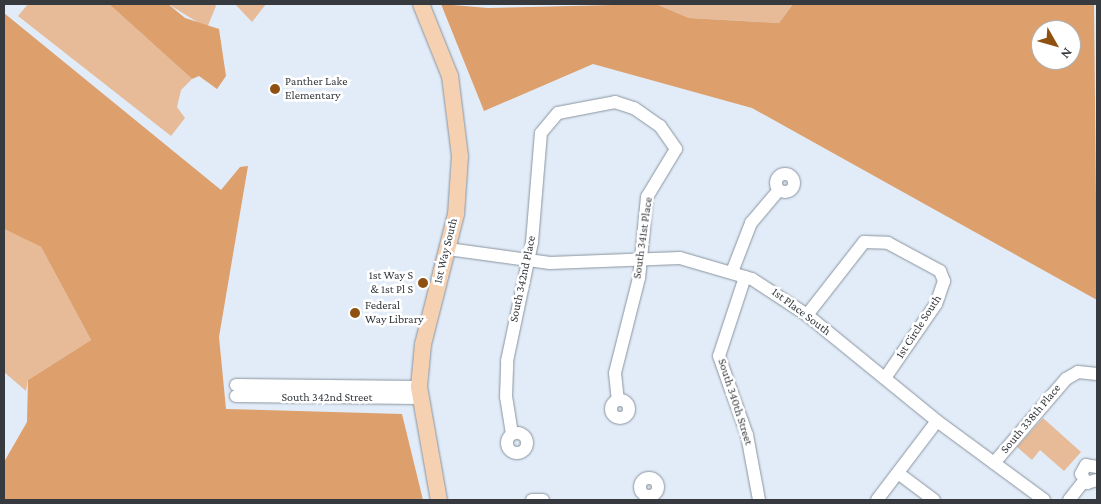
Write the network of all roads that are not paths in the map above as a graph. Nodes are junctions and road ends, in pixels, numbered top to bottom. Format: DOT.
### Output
graph roads {
  1 [pos="421,4"];
  2 [pos="599,104"];
  3 [pos="779,190"];
  4 [pos="448,249"];
  5 [pos="642,258"];
  6 [pos="528,261"];
  7 [pos="732,272"];
  8 [pos="745,277"];
  9 [pos="807,315"];
  10 [pos="1097,374"];
  11 [pos="885,378"];
  12 [pos="236,391"];
  13 [pos="419,393"];
  14 [pos="618,400"];
  15 [pos="937,421"];
  16 [pos="512,434"];
  17 [pos="994,463"];
  18 [pos="1097,467"];
  19 [pos="898,473"];
  20 [pos="1097,480"];
  21 [pos="1084,481"];
  22 [pos="439,500"];
  23 [pos="532,500"];
  24 [pos="543,500"];
  25 [pos="759,500"];
  26 [pos="877,500"];
  27 [pos="934,500"];
  28 [pos="1044,500"];
  29 [pos="1068,500"];
  1 -- 4 [label="main road, 1st Way South"];
  2 -- 5 [label="street, South 341st Place"];
  2 -- 6 [label="street, South 342nd Place"];
  3 -- 7 [label="street"];
  4 -- 6 [label="street, 1st Place South"];
  4 -- 13 [label="main road, 1st Way South"];
  5 -- 6 [label="street, 1st Place South"];
  5 -- 7 [label="street, 1st Place South"];
  5 -- 14 [label="street, South 341st Place"];
  6 -- 16 [label="street, South 342nd Place"];
  7 -- 8 [label="street, 1st Place South"];
  8 -- 9 [label="street, 1st Place South"];
  8 -- 25 [label="street, South 340th Street"];
  9 -- 11 [label="street, 1st Place South"];
  9 -- 11 [label="street, 1st Circle South"];
  10 -- 17 [label="street, South 338th Place"];
  11 -- 15 [label="street, 1st Place South"];
  12 -- 13 [label="street, South 342nd Street"];
  13 -- 22 [label="main road, 1st Way South"];
  15 -- 17 [label="street, 1st Place South"];
  15 -- 19 [label="street"];
  17 -- 28 [label="street, 1st Place South"];
  18 -- 21 [label="street"];
  19 -- 26 [label="street"];
  19 -- 27 [label="street"];
  20 -- 21 [label="street"];
  21 -- 29 [label="street"];
  23 -- 24 [label="street"];
}
